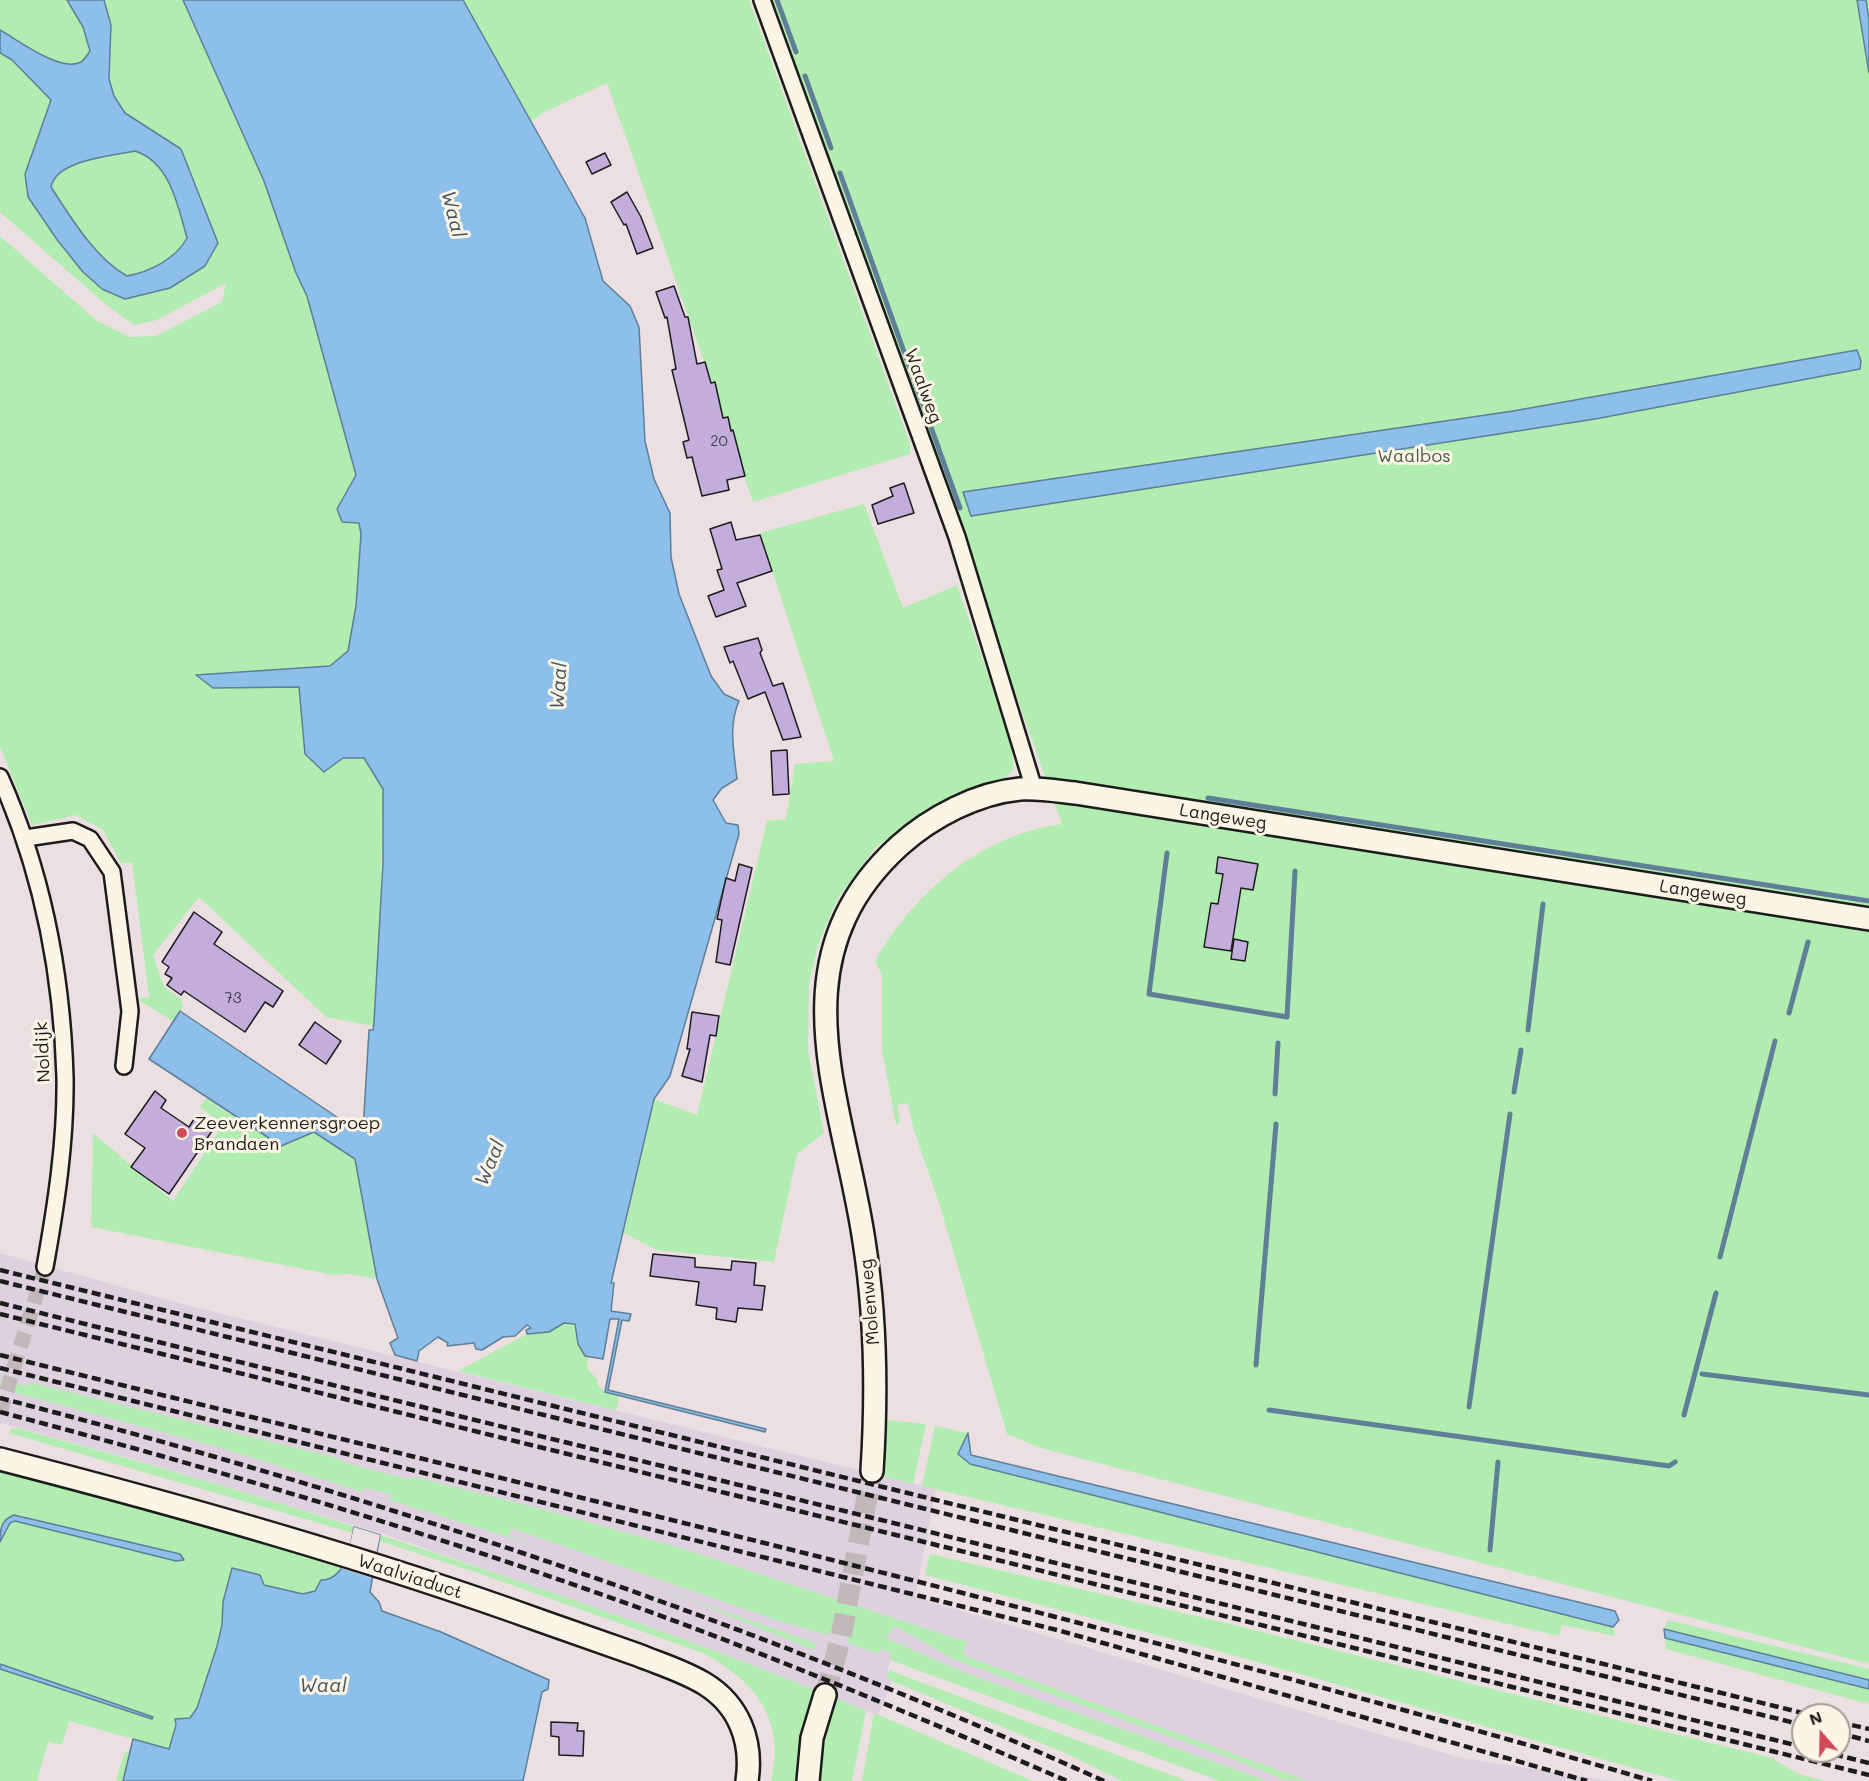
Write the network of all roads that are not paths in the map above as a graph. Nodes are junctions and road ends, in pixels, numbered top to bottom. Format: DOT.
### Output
graph roads {
  1 [pos="762,0"];
  2 [pos="0,777"];
  3 [pos="1034,789"];
  4 [pos="26,838"];
  5 [pos="1869,919"];
  6 [pos="124,1066"];
  7 [pos="844,1136"];
  8 [pos="45,1267"];
  9 [pos="0,1459"];
  10 [pos="872,1471"];
  11 [pos="825,1695"];
  12 [pos="747,1781"];
  13 [pos="808,1781"];
  1 -- 3 [label="street, Waalweg"];
  2 -- 4 [label="street, Noldijk"];
  3 -- 5 [label="main road, Langeweg"];
  3 -- 7 [label="main road, Langeweg"];
  4 -- 6 [label="street"];
  4 -- 8 [label="street, Noldijk"];
  7 -- 10 [label="main road, Molenweg"];
  9 -- 12 [label="main road, Waalviaduct"];
  11 -- 13 [label="main road"];
}
